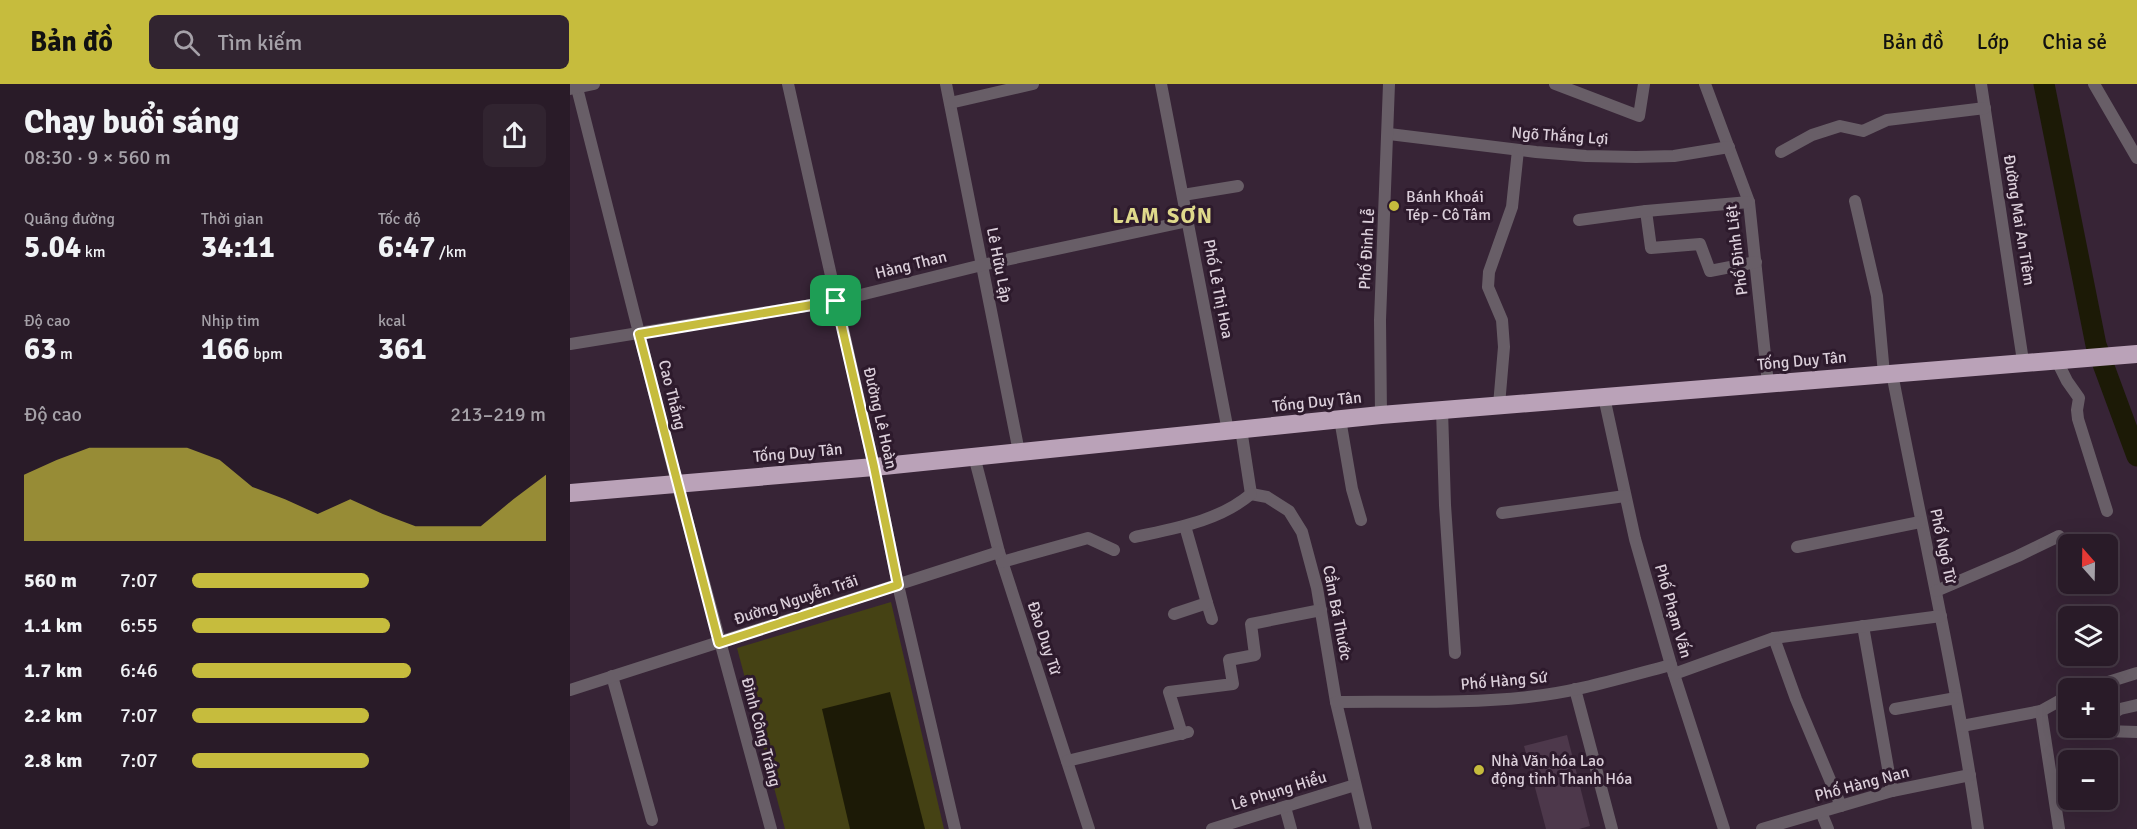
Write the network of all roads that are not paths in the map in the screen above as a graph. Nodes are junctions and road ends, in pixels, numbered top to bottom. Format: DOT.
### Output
graph roads {
  1 [pos="594,84"];
  2 [pos="788,84"];
  3 [pos="946,84"];
  4 [pos="1032,84"];
  5 [pos="1161,84"];
  6 [pos="1389,84"];
  7 [pos="1555,84"];
  8 [pos="1644,84"];
  9 [pos="1705,84"];
  10 [pos="1981,84"];
  11 [pos="2094,84"];
  12 [pos="574,87"];
  13 [pos="950,103"];
  14 [pos="1985,108"];
  15 [pos="1389,134"];
  16 [pos="1729,147"];
  17 [pos="1518,150"];
  18 [pos="1782,152"];
  19 [pos="2137,158"];
  20 [pos="1238,186"];
  21 [pos="1183,195"];
  22 [pos="1855,201"];
  23 [pos="1749,202"];
  24 [pos="1646,211"];
  25 [pos="1579,220"];
  26 [pos="1188,221"];
  27 [pos="1755,262"];
  28 [pos="982,266"];
  29 [pos="836,301"];
  30 [pos="639,334"];
  31 [pos="570,344"];
  32 [pos="2131,354"];
  33 [pos="2063,359"];
  34 [pos="2023,361"];
  35 [pos="1888,373"];
  36 [pos="1768,384"];
  37 [pos="1604,397"];
  38 [pos="1499,405"];
  39 [pos="1442,410"];
  40 [pos="1381,415"];
  41 [pos="1340,419"];
  42 [pos="1235,430"];
  43 [pos="1019,452"];
  44 [pos="974,456"];
  45 [pos="874,467"];
  46 [pos="676,483"];
  47 [pos="570,493"];
  48 [pos="1251,494"];
  49 [pos="1625,496"];
  50 [pos="2107,511"];
  51 [pos="1502,513"];
  52 [pos="1361,520"];
  53 [pos="1920,522"];
  54 [pos="1185,526"];
  55 [pos="2058,536"];
  56 [pos="1135,537"];
  57 [pos="1797,547"];
  58 [pos="1114,550"];
  59 [pos="1000,557"];
  60 [pos="898,585"];
  61 [pos="1936,591"];
  62 [pos="1207,603"];
  63 [pos="1321,610"];
  64 [pos="1174,614"];
  65 [pos="1941,616"];
  66 [pos="1212,619"];
  67 [pos="1863,626"];
  68 [pos="1774,638"];
  69 [pos="719,643"];
  70 [pos="1455,652"];
  71 [pos="1672,670"];
  72 [pos="2137,673"];
  73 [pos="612,676"];
  74 [pos="2118,679"];
  75 [pos="1575,689"];
  76 [pos="570,690"];
  77 [pos="1956,698"];
  78 [pos="1336,702"];
  79 [pos="2058,702"];
  80 [pos="2137,705"];
  81 [pos="1895,710"];
  82 [pos="2118,710"];
  83 [pos="2041,711"];
  84 [pos="1962,726"];
  85 [pos="2118,731"];
  86 [pos="2137,732"];
  87 [pos="1066,761"];
  88 [pos="1971,775"];
  89 [pos="1355,785"];
  90 [pos="1892,791"];
  91 [pos="1841,806"];
  92 [pos="1285,807"];
  93 [pos="1821,812"];
  94 [pos="652,820"];
  95 [pos="771,829"];
  96 [pos="955,829"];
  97 [pos="1089,829"];
  98 [pos="1212,829"];
  99 [pos="1291,829"];
  100 [pos="1366,829"];
  101 [pos="1612,829"];
  102 [pos="1724,829"];
  103 [pos="1762,829"];
  104 [pos="1828,829"];
  105 [pos="1978,829"];
  106 [pos="2059,829"];
  1 -- 12 [label="street"];
  2 -- 29 [label="street, Đường Lê Hoàn"];
  3 -- 13 [label="street, Lê Hữu Lập"];
  4 -- 13 [label="street"];
  5 -- 21 [label="street, Phố Lê Thị Hoa"];
  6 -- 15 [label="street, Phố Đinh Lễ"];
  7 -- 8 [label="street"];
  9 -- 16 [label="street, Phố Đinh Liệt"];
  10 -- 14 [label="street, Đường Mai An Tiêm"];
  11 -- 19 [label="street"];
  12 -- 30 [label="street, Cao Thắng"];
  13 -- 28 [label="street, Lê Hữu Lập"];
  14 -- 18 [label="street"];
  14 -- 34 [label="street, Đường Mai An Tiêm"];
  15 -- 17 [label="street, Ngõ Thắng Lợi"];
  15 -- 40 [label="street, Phố Đinh Lễ"];
  16 -- 17 [label="street, Ngõ Thắng Lợi"];
  16 -- 23 [label="street, Phố Đinh Liệt"];
  17 -- 38 [label="street"];
  20 -- 21 [label="street"];
  21 -- 26 [label="street, Phố Lê Thị Hoa"];
  22 -- 35 [label="street, Phố Ngô Từ"];
  23 -- 24 [label="street"];
  23 -- 27 [label="street, Phố Đinh Liệt"];
  24 -- 25 [label="street"];
  24 -- 27 [label="street"];
  26 -- 28 [label="street, Hàng Than"];
  26 -- 42 [label="street, Phố Lê Thị Hoa"];
  27 -- 36 [label="street, Phố Đinh Liệt"];
  28 -- 29 [label="street, Hàng Than"];
  28 -- 43 [label="street, Lê Hữu Lập"];
  29 -- 30 [label="street, Hàng Than"];
  29 -- 45 [label="street, Đường Lê Hoàn"];
  30 -- 31 [label="street, Hàng Than"];
  30 -- 46 [label="street, Cao Thắng"];
  32 -- 33 [label="highway, Tống Duy Tân"];
  33 -- 34 [label="highway, Tống Duy Tân"];
  33 -- 50 [label="street"];
  34 -- 35 [label="highway, Tống Duy Tân"];
  35 -- 36 [label="highway, Tống Duy Tân"];
  35 -- 53 [label="street, Phố Ngô Từ"];
  36 -- 37 [label="highway, Tống Duy Tân"];
  37 -- 38 [label="highway, Tống Duy Tân"];
  37 -- 49 [label="street, Phố Phạm Vấn"];
  38 -- 39 [label="highway, Tống Duy Tân"];
  39 -- 40 [label="highway, Tống Duy Tân"];
  39 -- 70 [label="street"];
  40 -- 41 [label="highway, Tống Duy Tân"];
  41 -- 42 [label="highway, Tống Duy Tân"];
  41 -- 52 [label="street"];
  42 -- 43 [label="highway, Tống Duy Tân"];
  42 -- 48 [label="street"];
  43 -- 44 [label="highway, Tống Duy Tân"];
  44 -- 45 [label="highway, Tống Duy Tân"];
  44 -- 59 [label="street, Đào Duy Từ"];
  45 -- 46 [label="highway, Tống Duy Tân"];
  45 -- 60 [label="street, Đường Lê Hoàn"];
  46 -- 47 [label="highway, Tống Duy Tân"];
  46 -- 69 [label="street, Cao Thắng"];
  48 -- 54 [label="street"];
  48 -- 63 [label="street, Cầm Bá Thước"];
  49 -- 51 [label="street"];
  49 -- 71 [label="street, Phố Phạm Vấn"];
  53 -- 57 [label="street"];
  53 -- 61 [label="street, Phố Ngô Từ"];
  54 -- 56 [label="street"];
  54 -- 62 [label="street"];
  55 -- 61 [label="street"];
  58 -- 59 [label="street, Đường Nguyễn Trãi"];
  59 -- 60 [label="street, Đường Nguyễn Trãi"];
  59 -- 87 [label="street, Đào Duy Từ"];
  60 -- 69 [label="street, Đường Nguyễn Trãi"];
  60 -- 96 [label="street, Đường Lê Hoàn"];
  61 -- 65 [label="street, Phố Ngô Từ"];
  62 -- 64 [label="street"];
  62 -- 66 [label="street"];
  63 -- 78 [label="street, Cầm Bá Thước"];
  63 -- 87 [label="street"];
  65 -- 67 [label="street, Phố Hàng Sứ"];
  65 -- 77 [label="street, Phố Ngô Từ"];
  67 -- 68 [label="street, Phố Hàng Sứ"];
  67 -- 90 [label="street"];
  68 -- 71 [label="street, Phố Hàng Sứ"];
  68 -- 91 [label="street"];
  69 -- 73 [label="street, Đường Nguyễn Trãi"];
  69 -- 95 [label="street, Đinh Công Tráng"];
  71 -- 75 [label="street, Phố Hàng Sứ"];
  71 -- 102 [label="street, Phố Phạm Vấn"];
  72 -- 74 [label="street"];
  73 -- 76 [label="street, Đường Nguyễn Trãi"];
  73 -- 94 [label="street"];
  75 -- 78 [label="street, Phố Hàng Sứ"];
  75 -- 101 [label="street"];
  77 -- 81 [label="street"];
  77 -- 84 [label="street, Phố Ngô Từ"];
  78 -- 89 [label="street, Cầm Bá Thước"];
  79 -- 83 [label="street"];
  80 -- 82 [label="street"];
  83 -- 84 [label="street"];
  83 -- 106 [label="street"];
  84 -- 88 [label="street, Phố Ngô Từ"];
  85 -- 86 [label="street"];
  87 -- 97 [label="street, Đào Duy Từ"];
  88 -- 90 [label="street, Phố Hàng Nan"];
  88 -- 105 [label="street, Phố Ngô Từ"];
  89 -- 92 [label="street, Lê Phụng Hiểu"];
  89 -- 100 [label="street, Cầm Bá Thước"];
  90 -- 91 [label="street, Phố Hàng Nan"];
  91 -- 93 [label="street, Phố Hàng Nan"];
  92 -- 98 [label="street, Lê Phụng Hiểu"];
  92 -- 99 [label="street"];
  93 -- 103 [label="street, Phố Hàng Nan"];
  93 -- 104 [label="street"];
}
